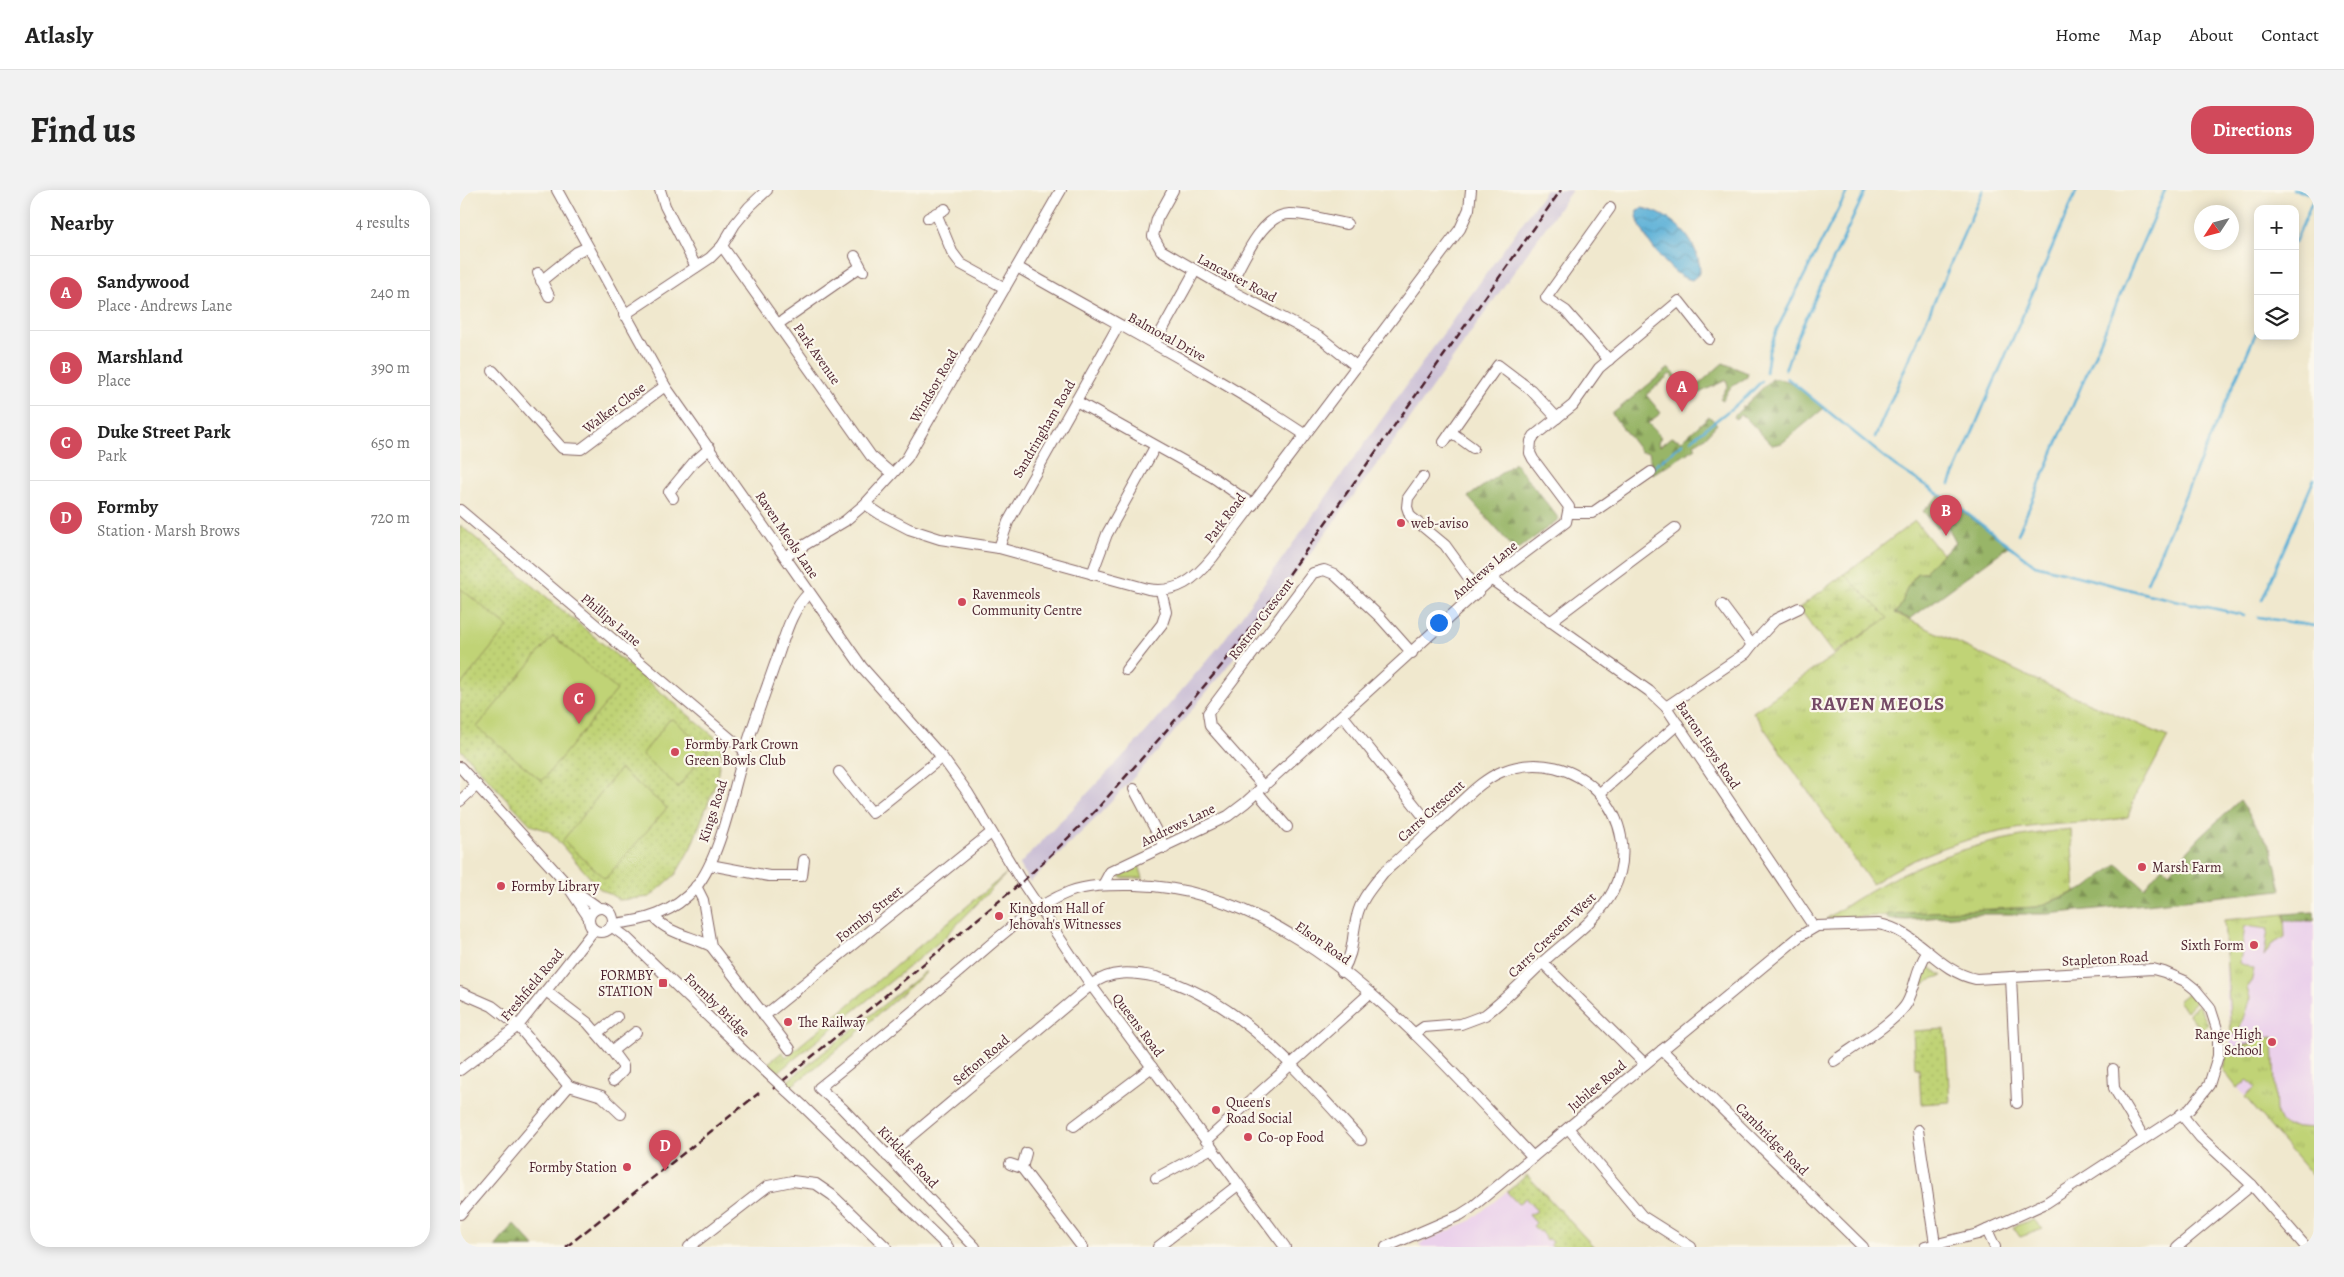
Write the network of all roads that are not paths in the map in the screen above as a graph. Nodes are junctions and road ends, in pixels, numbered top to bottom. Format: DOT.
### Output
graph roads {
  1 [pos="557,190"];
  2 [pos="660,190"];
  3 [pos="767,190"];
  4 [pos="1061,190"];
  5 [pos="1173,190"];
  6 [pos="1471,190"];
  7 [pos="1610,208"];
  8 [pos="936,213"];
  9 [pos="1348,224"];
  10 [pos="722,246"];
  11 [pos="588,247"];
  12 [pos="855,256"];
  13 [pos="1016,267"];
  14 [pos="696,268"];
  15 [pos="1195,271"];
  16 [pos="1006,288"];
  17 [pos="1228,289"];
  18 [pos="549,296"];
  19 [pos="624,315"];
  20 [pos="778,324"];
  21 [pos="1118,326"];
  22 [pos="1710,339"];
  23 [pos="1155,344"];
  24 [pos="1609,360"];
  25 [pos="1356,366"];
  26 [pos="494,371"];
  27 [pos="665,386"];
  28 [pos="1076,400"];
  29 [pos="1557,418"];
  30 [pos="1451,432"];
  31 [pos="1304,434"];
  32 [pos="1444,442"];
  33 [pos="1155,447"];
  34 [pos="710,448"];
  35 [pos="1473,448"];
  36 [pos="1651,472"];
  37 [pos="892,474"];
  38 [pos="1423,477"];
  39 [pos="673,498"];
  40 [pos="865,504"];
  41 [pos="1253,505"];
  42 [pos="460,510"];
  43 [pos="1570,513"];
  44 [pos="1675,528"];
  45 [pos="999,548"];
  46 [pos="786,556"];
  47 [pos="1092,574"];
  48 [pos="1492,580"];
  49 [pos="1161,591"];
  50 [pos="1480,592"];
  51 [pos="810,593"];
  52 [pos="1722,605"];
  53 [pos="1799,608"];
  54 [pos="1550,622"];
  55 [pos="1752,646"];
  56 [pos="1412,653"];
  57 [pos="1126,670"];
  58 [pos="1666,707"];
  59 [pos="1343,716"];
  60 [pos="1678,724"];
  61 [pos="745,751"];
  62 [pos="942,757"];
  63 [pos="460,767"];
  64 [pos="839,772"];
  65 [pos="477,785"];
  66 [pos="1134,789"];
  67 [pos="1261,790"];
  68 [pos="1600,794"];
  69 [pos="460,801"];
  70 [pos="1287,827"];
  71 [pos="1433,828"];
  72 [pos="991,833"];
  73 [pos="1165,848"];
  74 [pos="804,860"];
  75 [pos="710,865"];
  76 [pos="1020,879"];
  77 [pos="565,882"];
  78 [pos="1103,885"];
  79 [pos="696,886"];
  80 [pos="599,908"];
  81 [pos="1038,908"];
  82 [pos="654,917"];
  83 [pos="589,918"];
  84 [pos="611,921"];
  85 [pos="1814,927"];
  86 [pos="594,930"];
  87 [pos="711,946"];
  88 [pos="1927,953"];
  89 [pos="1543,963"];
  90 [pos="1342,972"];
  91 [pos="2011,977"];
  92 [pos="1091,985"];
  93 [pos="460,992"];
  94 [pos="546,992"];
  95 [pos="1370,993"];
  96 [pos="764,1016"];
  97 [pos="617,1017"];
  98 [pos="518,1026"];
  99 [pos="636,1032"];
  100 [pos="597,1033"];
  101 [pos="1414,1034"];
  102 [pos="790,1049"];
  103 [pos="1662,1050"];
  104 [pos="612,1051"];
  105 [pos="1834,1061"];
  106 [pos="1645,1064"];
  107 [pos="1291,1065"];
  108 [pos="1152,1067"];
  109 [pos="2113,1069"];
  110 [pos="460,1070"];
  111 [pos="613,1081"];
  112 [pos="569,1086"];
  113 [pos="2017,1103"];
  114 [pos="621,1114"];
  115 [pos="2181,1114"];
  116 [pos="1074,1126"];
  117 [pos="1568,1128"];
  118 [pos="1918,1130"];
  119 [pos="2144,1138"];
  120 [pos="1361,1140"];
  121 [pos="1209,1144"];
  122 [pos="1026,1153"];
  123 [pos="887,1156"];
  124 [pos="1533,1157"];
  125 [pos="1010,1164"];
  126 [pos="1022,1168"];
  127 [pos="1156,1178"];
  128 [pos="1238,1185"];
  129 [pos="2252,1186"];
  130 [pos="460,1214"];
  131 [pos="1987,1230"];
  132 [pos="1930,1246"];
  133 [pos="689,1247"];
  134 [pos="886,1247"];
  135 [pos="948,1247"];
  136 [pos="975,1247"];
  137 [pos="1082,1247"];
  138 [pos="1158,1247"];
  139 [pos="1285,1247"];
  140 [pos="1386,1247"];
  141 [pos="1691,1247"];
  142 [pos="1863,1247"];
  143 [pos="1994,1247"];
  144 [pos="2177,1247"];
  145 [pos="2306,1247"];
  1 -- 11 [label="street, Raven Meols Lane"];
  2 -- 14 [label="street"];
  3 -- 10 [label="street"];
  4 -- 13 [label="street, Windsor Road"];
  5 -- 15 [label="street, Lancaster Road"];
  6 -- 25 [label="street, Park Road"];
  7 -- 24 [label="street"];
  8 -- 16 [label="street"];
  9 -- 17 [label="street"];
  10 -- 14 [label="street"];
  10 -- 20 [label="street, Park Avenue"];
  11 -- 18 [label="street"];
  11 -- 19 [label="street, Raven Meols Lane"];
  12 -- 20 [label="street"];
  13 -- 16 [label="street, Windsor Road"];
  13 -- 21 [label="street, Balmoral Drive"];
  14 -- 19 [label="street"];
  15 -- 17 [label="street, Lancaster Road"];
  15 -- 23 [label="street"];
  16 -- 37 [label="street, Windsor Road"];
  17 -- 25 [label="street, Lancaster Road"];
  19 -- 27 [label="street, Raven Meols Lane"];
  20 -- 37 [label="street, Park Avenue"];
  21 -- 23 [label="street, Balmoral Drive"];
  21 -- 28 [label="street, Sandringham Road"];
  22 -- 24 [label="street"];
  23 -- 31 [label="street, Balmoral Drive"];
  24 -- 29 [label="street"];
  25 -- 31 [label="street, Park Road"];
  26 -- 27 [label="street, Walker Close"];
  27 -- 34 [label="street, Raven Meols Lane"];
  28 -- 33 [label="street"];
  28 -- 45 [label="street, Sandringham Road"];
  29 -- 30 [label="street"];
  29 -- 43 [label="street"];
  30 -- 32 [label="street"];
  30 -- 35 [label="street"];
  31 -- 41 [label="street, Park Road"];
  33 -- 41 [label="street"];
  33 -- 47 [label="street"];
  34 -- 39 [label="street"];
  34 -- 46 [label="street, Raven Meols Lane"];
  36 -- 43 [label="street"];
  37 -- 40 [label="street, Windsor Road"];
  38 -- 50 [label="street"];
  40 -- 45 [label="street, Park Road"];
  40 -- 46 [label="street, Windsor Road"];
  41 -- 49 [label="street, Park Road"];
  42 -- 61 [label="street, Phillips Lane"];
  43 -- 48 [label="street, Andrews Lane"];
  44 -- 54 [label="street"];
  45 -- 47 [label="street, Park Road"];
  46 -- 51 [label="street, Raven Meols Lane"];
  47 -- 49 [label="street, Park Road"];
  48 -- 50 [label="street, Andrews Lane"];
  48 -- 54 [label="street, Barton Heys Road"];
  49 -- 57 [label="street"];
  50 -- 56 [label="street, Andrews Lane"];
  51 -- 61 [label="street, Kings Road"];
  51 -- 62 [label="street, Raven Meols Lane"];
  52 -- 55 [label="street"];
  53 -- 55 [label="street"];
  54 -- 58 [label="street, Barton Heys Road"];
  55 -- 58 [label="street"];
  56 -- 59 [label="street, Andrews Lane"];
  56 -- 67 [label="street, Rostron Crescent"];
  58 -- 60 [label="street, Barton Heys Road"];
  59 -- 67 [label="street, Andrews Lane"];
  59 -- 71 [label="street"];
  60 -- 68 [label="street"];
  60 -- 85 [label="street, Barton Heys Road"];
  61 -- 75 [label="street, Kings Road"];
  62 -- 64 [label="street"];
  62 -- 72 [label="street, Raven Meols Lane"];
  63 -- 65 [label="street"];
  65 -- 69 [label="street"];
  65 -- 77 [label="street"];
  66 -- 73 [label="street"];
  67 -- 70 [label="street"];
  67 -- 73 [label="street, Andrews Lane"];
  68 -- 71 [label="street, Carrs Crescent"];
  68 -- 89 [label="street, Carrs Crescent West"];
  71 -- 90 [label="street, Carrs Crescent"];
  72 -- 76 [label="street, Raven Meols Lane"];
  72 -- 96 [label="street, Formby Street"];
  73 -- 78 [label="street, Andrews Lane"];
  74 -- 75 [label="street"];
  75 -- 79 [label="street, Kings Road"];
  76 -- 81 [label="street, Queens Road"];
  77 -- 80 [label="street"];
  77 -- 83 [label="street"];
  78 -- 81 [label="street, Elson Road"];
  78 -- 90 [label="street, Elson Road"];
  79 -- 82 [label="street, Kings Road"];
  79 -- 87 [label="street"];
  80 -- 83 [label="street"];
  80 -- 84 [label="street"];
  81 -- 92 [label="street, Queens Road"];
  81 -- 123 [label="street, Kirklake Road"];
  82 -- 84 [label="street, Kings Road"];
  82 -- 87 [label="street"];
  83 -- 86 [label="street"];
  84 -- 86 [label="street"];
  84 -- 135 [label="street, Formby Bridge, bridge"];
  85 -- 88 [label="street, Stapleton Road"];
  85 -- 103 [label="street, Jubilee Road"];
  86 -- 94 [label="street, Freshfield Road"];
  87 -- 96 [label="street"];
  88 -- 91 [label="street, Stapleton Road"];
  88 -- 105 [label="street"];
  89 -- 101 [label="street, Carrs Crescent West"];
  89 -- 106 [label="street"];
  90 -- 95 [label="street, Elson Road"];
  91 -- 113 [label="street"];
  91 -- 115 [label="street, Stapleton Road"];
  92 -- 107 [label="street, Sefton Road"];
  92 -- 108 [label="street, Queens Road"];
  92 -- 123 [label="street, Sefton Road"];
  93 -- 98 [label="street"];
  94 -- 98 [label="street, Freshfield Road"];
  94 -- 100 [label="street"];
  95 -- 101 [label="street, Elson Road"];
  95 -- 107 [label="street"];
  96 -- 102 [label="street"];
  97 -- 100 [label="street"];
  98 -- 110 [label="street, Freshfield Road"];
  98 -- 112 [label="street"];
  99 -- 104 [label="street"];
  100 -- 104 [label="street"];
  101 -- 124 [label="street, Elson Road"];
  103 -- 106 [label="street, Jubilee Road"];
  103 -- 142 [label="street, Cambridge Road"];
  104 -- 111 [label="street"];
  106 -- 117 [label="street, Jubilee Road"];
  107 -- 120 [label="street, Sefton Road"];
  107 -- 121 [label="street"];
  108 -- 116 [label="street"];
  108 -- 121 [label="street, Queens Road"];
  109 -- 119 [label="street"];
  112 -- 114 [label="street"];
  112 -- 130 [label="street"];
  115 -- 119 [label="street, Stapleton Road"];
  115 -- 129 [label="street"];
  117 -- 124 [label="street, Jubilee Road"];
  117 -- 141 [label="street"];
  118 -- 132 [label="street"];
  119 -- 131 [label="street, Stapleton Road"];
  121 -- 127 [label="street"];
  121 -- 128 [label="street, Queens Road"];
  122 -- 126 [label="street"];
  123 -- 136 [label="street, Kirklake Road"];
  124 -- 140 [label="street, Jubilee Road"];
  125 -- 126 [label="street"];
  126 -- 137 [label="street"];
  128 -- 138 [label="street"];
  128 -- 139 [label="street, Queens Road"];
  129 -- 144 [label="street"];
  129 -- 145 [label="street"];
  131 -- 132 [label="street, Stapleton Road"];
  131 -- 143 [label="street"];
  133 -- 134 [label="street"];
}
